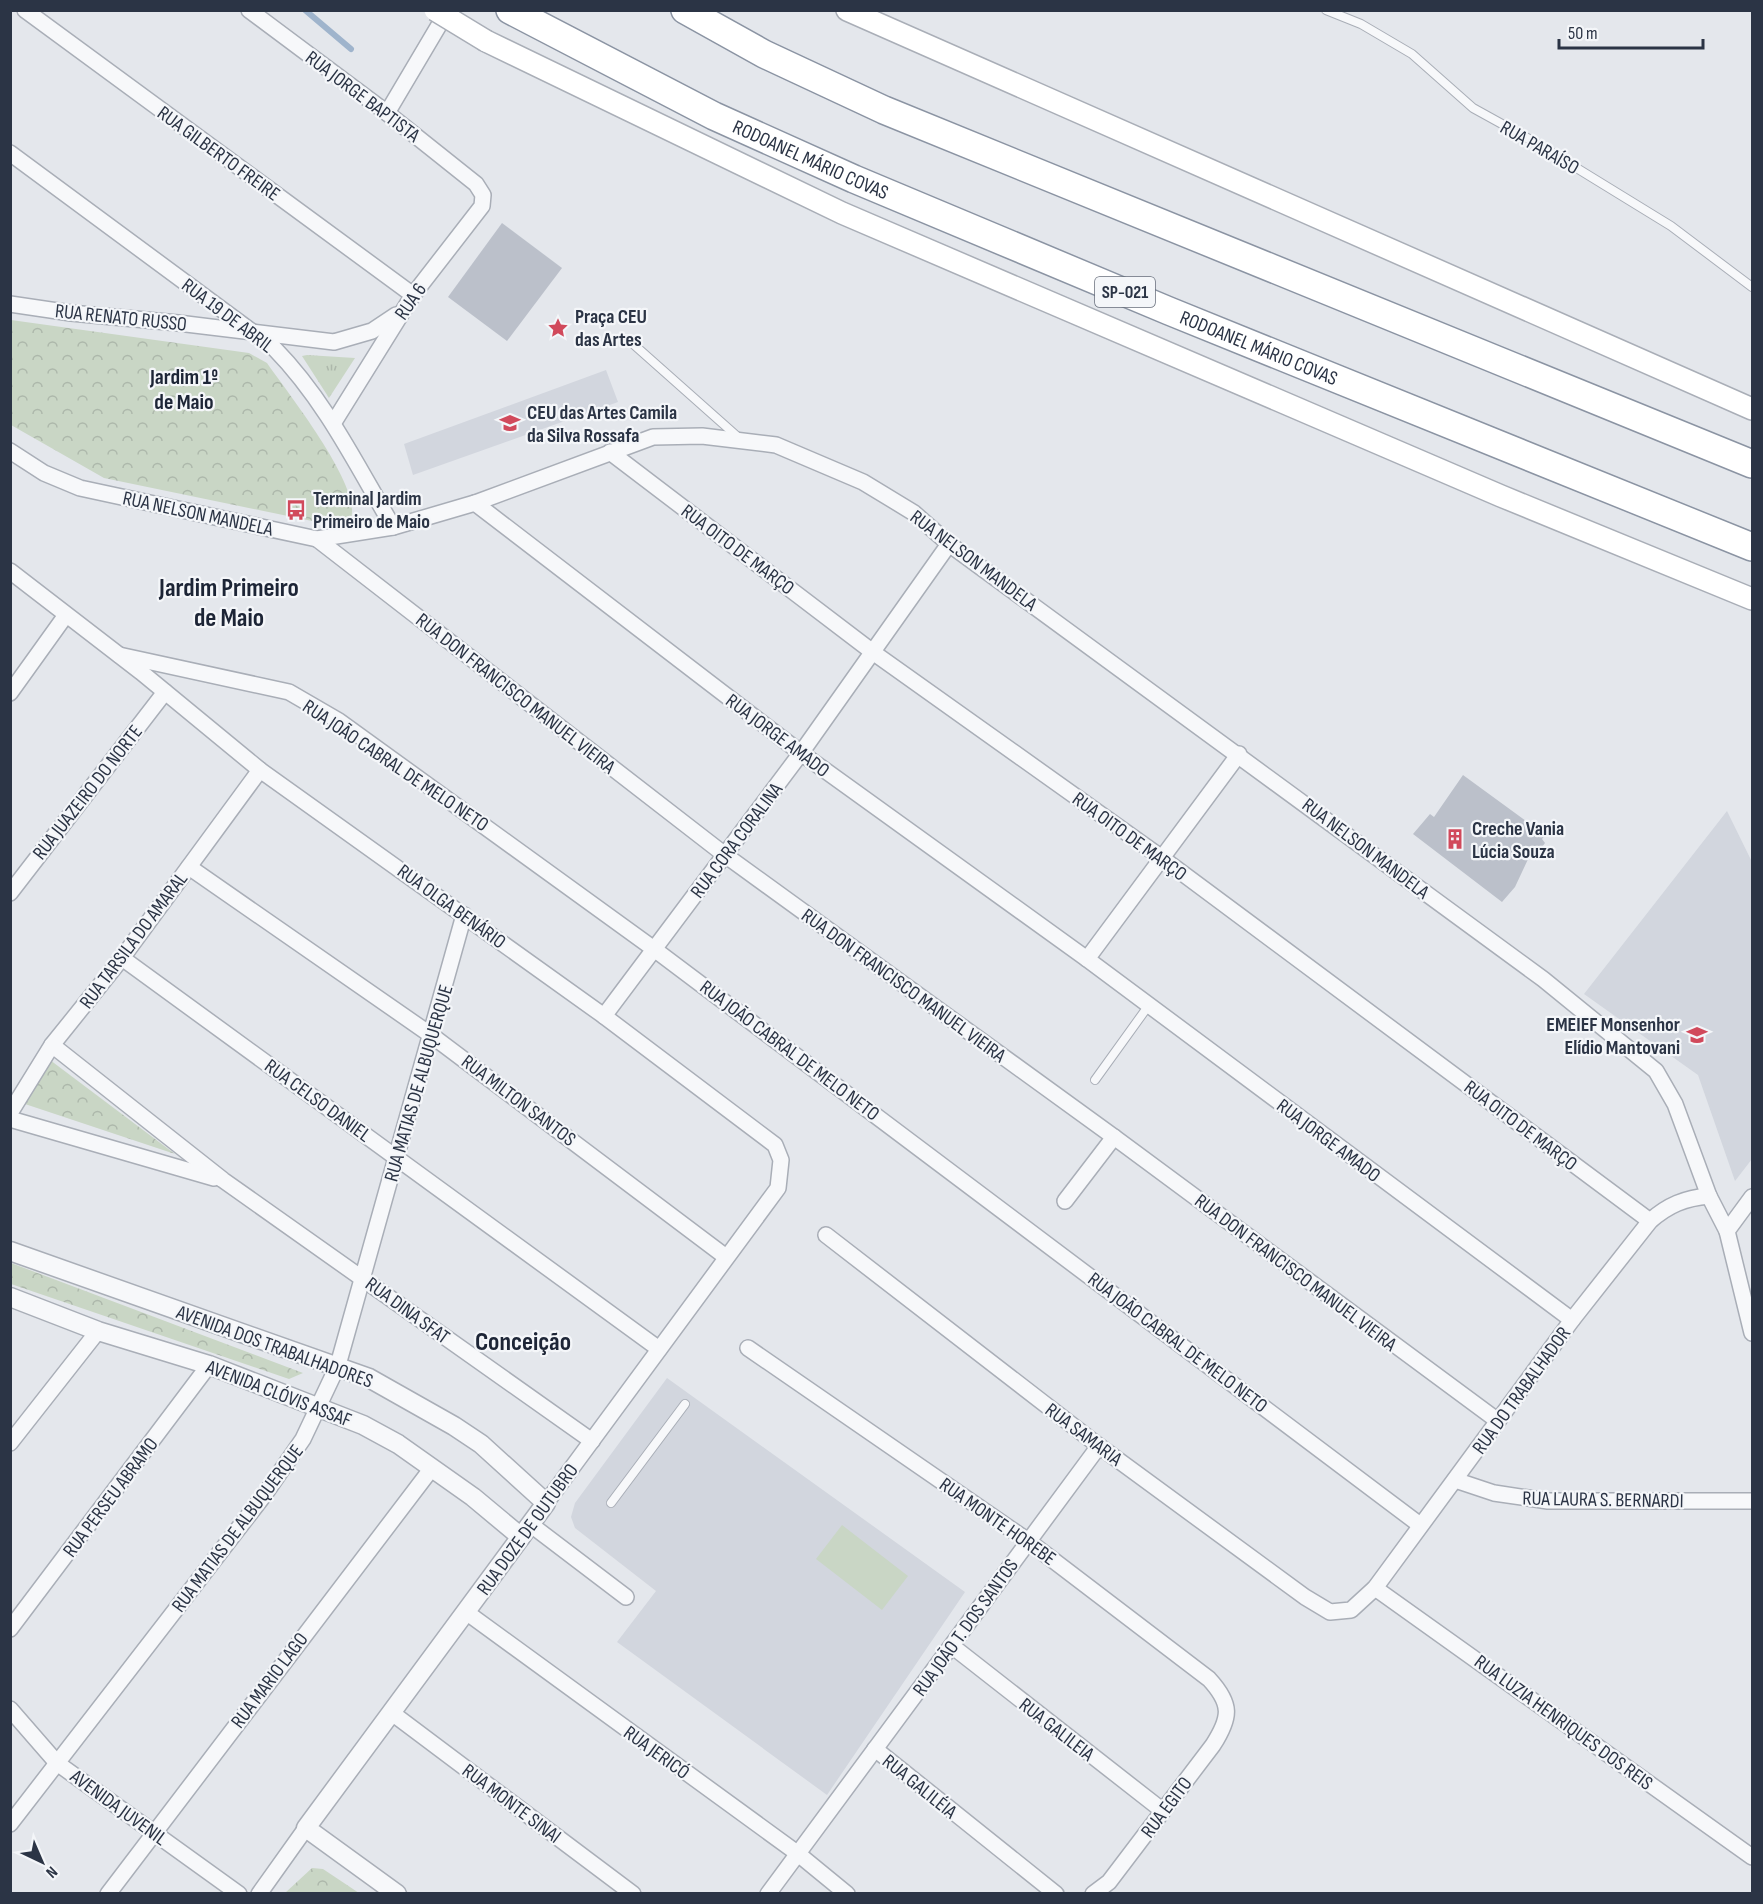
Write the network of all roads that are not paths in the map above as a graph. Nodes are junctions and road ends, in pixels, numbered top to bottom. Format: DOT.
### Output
graph roads {
  1 [pos="249,10"];
  2 [pos="435,10"];
  3 [pos="448,10"];
  4 [pos="510,10"];
  5 [pos="685,10"];
  6 [pos="847,10"];
  7 [pos="1326,10"];
  8 [pos="33,13"];
  9 [pos="387,113"];
  10 [pos="10,153"];
  11 [pos="476,184"];
  12 [pos="1752,287"];
  13 [pos="10,291"];
  14 [pos="413,295"];
  15 [pos="10,304"];
  16 [pos="30,306"];
  17 [pos="403,310"];
  18 [pos="251,332"];
  19 [pos="632,343"];
  20 [pos="1752,409"];
  21 [pos="334,422"];
  22 [pos="742,441"];
  23 [pos="10,451"];
  24 [pos="610,452"];
  25 [pos="1752,464"];
  26 [pos="475,503"];
  27 [pos="393,526"];
  28 [pos="317,538"];
  29 [pos="950,544"];
  30 [pos="1752,547"];
  31 [pos="10,571"];
  32 [pos="1752,598"];
  33 [pos="66,615"];
  34 [pos="874,653"];
  35 [pos="119,655"];
  36 [pos="165,692"];
  37 [pos="10,693"];
  38 [pos="801,753"];
  39 [pos="1239,754"];
  40 [pos="260,770"];
  41 [pos="725,855"];
  42 [pos="1162,858"];
  43 [pos="189,867"];
  44 [pos="10,893"];
  45 [pos="464,915"];
  46 [pos="654,949"];
  47 [pos="122,958"];
  48 [pos="1088,958"];
  49 [pos="1149,1005"];
  50 [pos="604,1016"];
  51 [pos="431,1035"];
  52 [pos="52,1044"];
  53 [pos="1095,1080"];
  54 [pos="10,1113"];
  55 [pos="10,1119"];
  56 [pos="1114,1137"];
  57 [pos="398,1157"];
  58 [pos="782,1160"];
  59 [pos="223,1180"];
  60 [pos="1709,1196"];
  61 [pos="1752,1197"];
  62 [pos="1065,1202"];
  63 [pos="1650,1221"];
  64 [pos="1726,1231"];
  65 [pos="826,1235"];
  66 [pos="10,1251"];
  67 [pos="726,1257"];
  68 [pos="362,1277"];
  69 [pos="10,1297"];
  70 [pos="1572,1320"];
  71 [pos="98,1331"];
  72 [pos="1752,1333"];
  73 [pos="748,1348"];
  74 [pos="659,1349"];
  75 [pos="209,1365"];
  76 [pos="338,1365"];
  77 [pos="685,1404"];
  78 [pos="319,1406"];
  79 [pos="1498,1421"];
  80 [pos="592,1441"];
  81 [pos="10,1443"];
  82 [pos="1099,1446"];
  83 [pos="432,1468"];
  84 [pos="1455,1480"];
  85 [pos="1752,1501"];
  86 [pos="546,1503"];
  87 [pos="611,1503"];
  88 [pos="1420,1525"];
  89 [pos="526,1530"];
  90 [pos="1028,1541"];
  91 [pos="1375,1588"];
  92 [pos="626,1597"];
  93 [pos="1351,1610"];
  94 [pos="466,1612"];
  95 [pos="10,1629"];
  96 [pos="952,1646"];
  97 [pos="10,1709"];
  98 [pos="392,1713"];
  99 [pos="1228,1713"];
  100 [pos="875,1749"];
  101 [pos="57,1763"];
  102 [pos="1163,1811"];
  103 [pos="10,1824"];
  104 [pos="306,1828"];
  105 [pos="153,1832"];
  106 [pos="796,1854"];
  107 [pos="1752,1857"];
  108 [pos="1053,1891"];
  109 [pos="108,1893"];
  110 [pos="239,1893"];
  111 [pos="259,1893"];
  112 [pos="397,1893"];
  113 [pos="633,1893"];
  114 [pos="768,1893"];
  115 [pos="847,1893"];
  116 [pos="1093,1893"];
  1 -- 9 [label="street, RUA JORGE BAPTISTA"];
  2 -- 32 [label="main road, bridge"];
  3 -- 9 [label="street"];
  4 -- 30 [label="highway, RODOANEL MÁRIO COVAS / SP-021"];
  5 -- 25 [label="highway"];
  6 -- 20 [label="main road"];
  7 -- 12 [label="lane, RUA PARAÍSO"];
  8 -- 14 [label="street, RUA GILBERTO FREIRE"];
  9 -- 11 [label="street, RUA JORGE BAPTISTA"];
  10 -- 18 [label="street, RUA 19 DE ABRIL"];
  11 -- 14 [label="street, RUA 6"];
  13 -- 16 [label="street"];
  14 -- 17 [label="street, RUA 6"];
  15 -- 16 [label="street, RUA RENATO RUSSO"];
  16 -- 18 [label="street, RUA RENATO RUSSO"];
  17 -- 18 [label="street, RUA RENATO RUSSO"];
  17 -- 21 [label="street, RUA 6"];
  18 -- 21 [label="street, RUA 19 DE ABRIL"];
  19 -- 22 [label="lane"];
  21 -- 27 [label="street, RUA 19 DE ABRIL"];
  22 -- 24 [label="street, RUA NELSON MANDELA"];
  22 -- 29 [label="street, RUA NELSON MANDELA"];
  23 -- 28 [label="street, RUA NELSON MANDELA"];
  24 -- 26 [label="street, RUA NELSON MANDELA"];
  24 -- 34 [label="street, RUA OITO DE MARÇO"];
  26 -- 27 [label="street, RUA NELSON MANDELA"];
  26 -- 38 [label="street, RUA JORGE AMADO"];
  27 -- 28 [label="street, RUA NELSON MANDELA"];
  28 -- 41 [label="street, RUA DON FRANCISCO MANUEL VIEIRA"];
  29 -- 34 [label="street, RUA CORA CORALINA"];
  29 -- 39 [label="street, RUA NELSON MANDELA"];
  31 -- 33 [label="street, RUA OLGA BENÁRIO"];
  33 -- 35 [label="street, RUA OLGA BENÁRIO"];
  33 -- 37 [label="street"];
  34 -- 38 [label="street, RUA CORA CORALINA"];
  34 -- 42 [label="street, RUA OITO DE MARÇO"];
  35 -- 36 [label="street, RUA OLGA BENÁRIO"];
  35 -- 46 [label="street, RUA JOÃO CABRAL DE MELO NETO"];
  36 -- 40 [label="street, RUA OLGA BENÁRIO"];
  36 -- 44 [label="street, RUA JUAZEIRO DO NORTE"];
  38 -- 41 [label="street, RUA CORA CORALINA"];
  38 -- 48 [label="street, RUA JORGE AMADO"];
  39 -- 42 [label="street"];
  39 -- 60 [label="street, RUA NELSON MANDELA"];
  40 -- 43 [label="street, RUA TARSILA DO AMARAL"];
  40 -- 45 [label="street, RUA OLGA BENÁRIO"];
  41 -- 46 [label="street, RUA CORA CORALINA"];
  41 -- 56 [label="street, RUA DON FRANCISCO MANUEL VIEIRA"];
  42 -- 48 [label="street"];
  42 -- 63 [label="street, RUA OITO DE MARÇO"];
  43 -- 47 [label="street, RUA TARSILA DO AMARAL"];
  43 -- 51 [label="street, RUA MILTON SANTOS"];
  45 -- 50 [label="street, RUA OLGA BENÁRIO"];
  45 -- 51 [label="street, RUA MATIAS DE ALBUQUERQUE"];
  46 -- 50 [label="street, RUA CORA CORALINA"];
  46 -- 88 [label="street, RUA JOÃO CABRAL DE MELO NETO"];
  47 -- 52 [label="street, RUA TARSILA DO AMARAL"];
  47 -- 57 [label="street, RUA CELSO DANIEL"];
  48 -- 49 [label="street, RUA JORGE AMADO"];
  49 -- 53 [label="lane"];
  49 -- 70 [label="street, RUA JORGE AMADO"];
  50 -- 58 [label="street, RUA OLGA BENÁRIO"];
  51 -- 57 [label="street, RUA MATIAS DE ALBUQUERQUE"];
  51 -- 67 [label="street, RUA MILTON SANTOS"];
  52 -- 54 [label="street, RUA TARSILA DO AMARAL"];
  52 -- 59 [label="street, RUA DINA SFAT"];
  55 -- 59 [label="street, RUA DINA SFAT"];
  56 -- 62 [label="street"];
  56 -- 79 [label="street, RUA DON FRANCISCO MANUEL VIEIRA"];
  57 -- 68 [label="street, RUA MATIAS DE ALBUQUERQUE"];
  57 -- 74 [label="street, RUA CELSO DANIEL"];
  58 -- 67 [label="street, RUA DOZE DE OUTUBRO"];
  59 -- 68 [label="street, RUA DINA SFAT"];
  60 -- 63 [label="street, RUA DO TRABALHADOR"];
  60 -- 64 [label="street, RUA NELSON MANDELA"];
  61 -- 64 [label="street"];
  63 -- 70 [label="street, RUA DO TRABALHADOR"];
  64 -- 72 [label="street, RUA NELSON MANDELA"];
  65 -- 82 [label="street, RUA SAMARIA"];
  66 -- 76 [label="street, AVENIDA DOS TRABALHADORES"];
  67 -- 74 [label="street, RUA DOZE DE OUTUBRO"];
  68 -- 76 [label="street, RUA MATIAS DE ALBUQUERQUE"];
  68 -- 80 [label="street, RUA DINA SFAT"];
  69 -- 71 [label="street, AVENIDA CLÓVIS ASSAF"];
  70 -- 79 [label="street, RUA DO TRABALHADOR"];
  71 -- 75 [label="street, AVENIDA CLÓVIS ASSAF"];
  71 -- 81 [label="street"];
  73 -- 90 [label="street, RUA MONTE HOREBE"];
  74 -- 80 [label="street, RUA DOZE DE OUTUBRO"];
  75 -- 78 [label="street, AVENIDA CLÓVIS ASSAF"];
  75 -- 95 [label="street, RUA PERSEU ABRAMO"];
  76 -- 78 [label="street, RUA MATIAS DE ALBUQUERQUE"];
  76 -- 86 [label="street, AVENIDA DOS TRABALHADORES"];
  77 -- 87 [label="lane"];
  78 -- 83 [label="street, AVENIDA CLÓVIS ASSAF"];
  78 -- 101 [label="street, RUA MATIAS DE ALBUQUERQUE"];
  79 -- 84 [label="street, RUA DO TRABALHADOR"];
  80 -- 86 [label="street, RUA DOZE DE OUTUBRO"];
  82 -- 90 [label="street, RUA JOÃO T. DOS SANTOS"];
  82 -- 93 [label="street, RUA SAMARIA"];
  83 -- 89 [label="street, AVENIDA CLÓVIS ASSAF"];
  83 -- 105 [label="street, RUA MARIO LAGO"];
  84 -- 85 [label="street, RUA LAURA S. BERNARDI"];
  84 -- 88 [label="street, RUA DO TRABALHADOR"];
  86 -- 89 [label="street, RUA DOZE DE OUTUBRO"];
  88 -- 91 [label="street, RUA DO TRABALHADOR"];
  89 -- 92 [label="street"];
  89 -- 94 [label="street, RUA DOZE DE OUTUBRO"];
  90 -- 96 [label="street, RUA JOÃO T. DOS SANTOS"];
  90 -- 99 [label="street, RUA MONTE HOREBE"];
  91 -- 93 [label="street, RUA DO TRABALHADOR"];
  91 -- 107 [label="street, RUA LUZIA HENRIQUES DOS REIS"];
  94 -- 98 [label="street, RUA DOZE DE OUTUBRO"];
  94 -- 106 [label="street, RUA JERICÓ"];
  96 -- 100 [label="street, RUA JOÃO T. DOS SANTOS"];
  96 -- 102 [label="street, RUA GALILEIA"];
  97 -- 101 [label="street, AVENIDA JUVENIL"];
  98 -- 104 [label="street, RUA DOZE DE OUTUBRO"];
  98 -- 113 [label="street, RUA MONTE SINAI"];
  99 -- 102 [label="street, RUA EGITO"];
  100 -- 106 [label="street, RUA GALILÉIA"];
  100 -- 108 [label="street, RUA GALILÉIA"];
  101 -- 103 [label="street, RUA MATIAS DE ALBUQUERQUE"];
  101 -- 105 [label="street, AVENIDA JUVENIL"];
  102 -- 116 [label="street, RUA EGITO"];
  104 -- 111 [label="street, RUA DOZE DE OUTUBRO"];
  104 -- 112 [label="street"];
  105 -- 109 [label="street, RUA MARIO LAGO"];
  105 -- 110 [label="street, AVENIDA JUVENIL"];
  106 -- 114 [label="street, RUA GALILÉIA"];
  106 -- 115 [label="street, RUA JERICÓ"];
}
